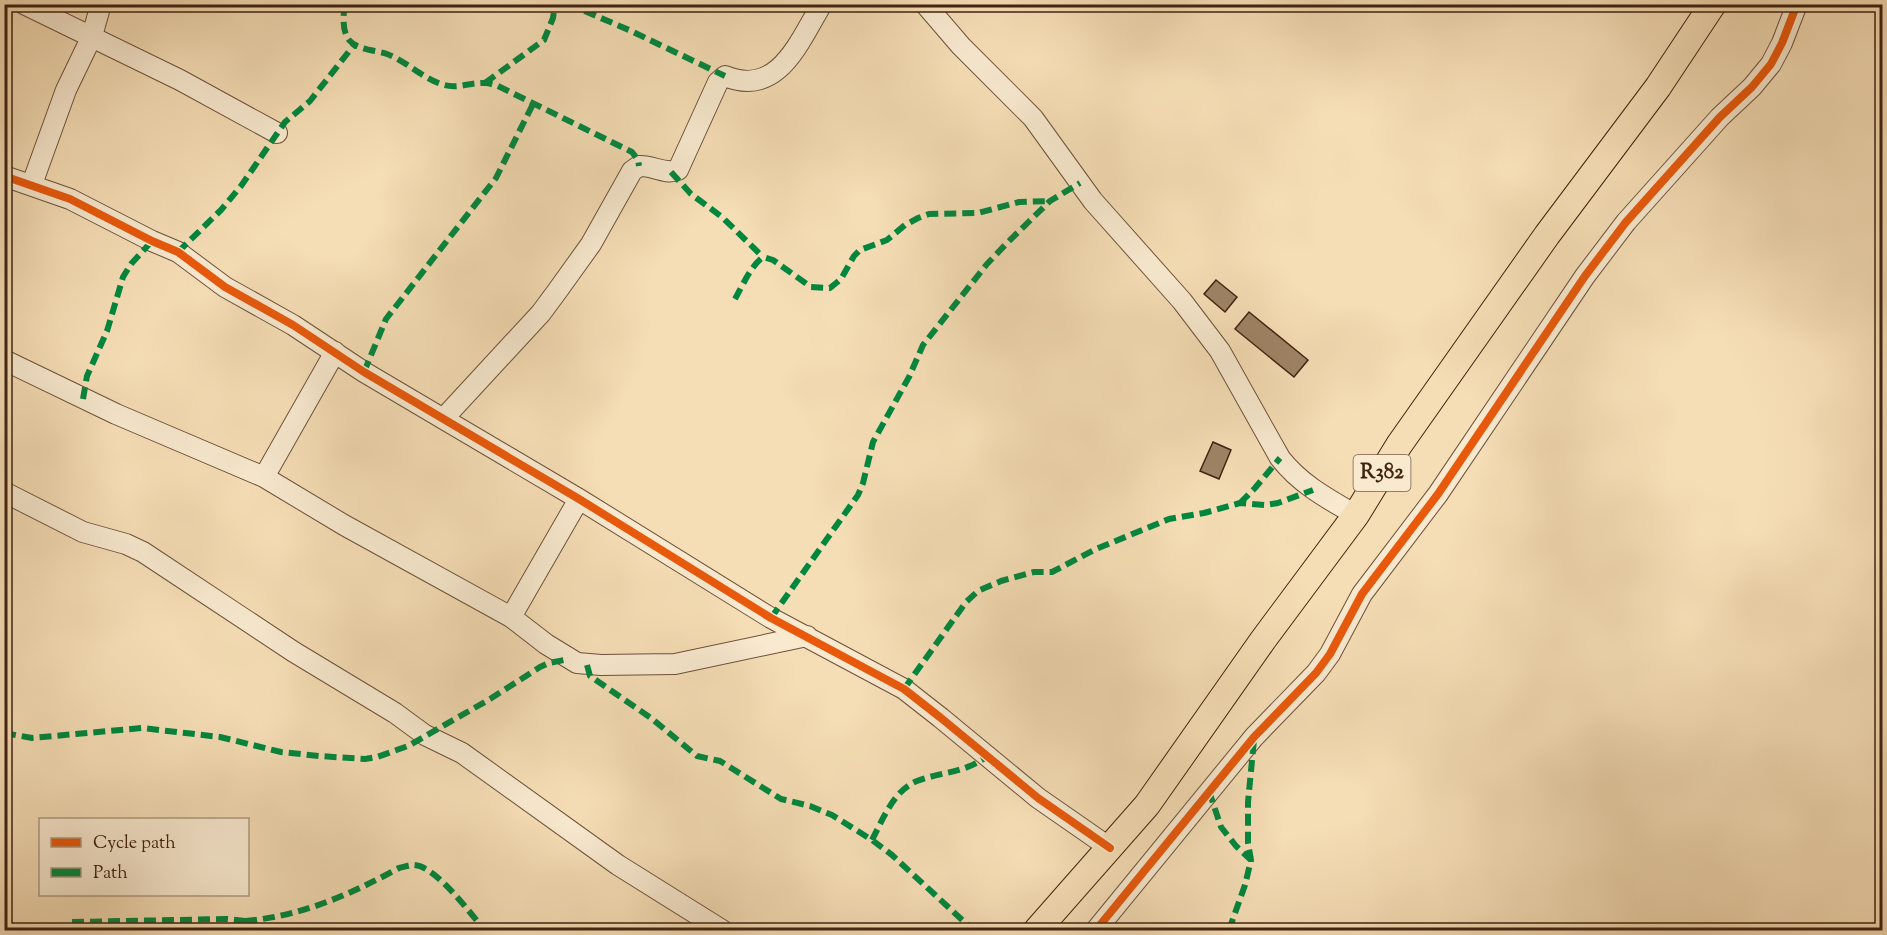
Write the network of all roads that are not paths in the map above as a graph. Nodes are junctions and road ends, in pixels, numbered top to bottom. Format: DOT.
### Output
graph roads {
  1 [pos="24,4"];
  2 [pos="101,4"];
  3 [pos="822,4"];
  4 [pos="925,4"];
  5 [pos="1713,4"];
  6 [pos="1797,4"];
  7 [pos="92,36"];
  8 [pos="277,133"];
  9 [pos="4,176"];
  10 [pos="32,184"];
  11 [pos="335,352"];
  12 [pos="4,360"];
  13 [pos="444,418"];
  14 [pos="264,477"];
  15 [pos="4,492"];
  16 [pos="579,499"];
  17 [pos="1356,515"];
  18 [pos="511,617"];
  19 [pos="807,636"];
  20 [pos="1110,848"];
  21 [pos="722,930"];
  22 [pos="1037,930"];
  23 [pos="1096,930"];
  1 -- 7 [label="street"];
  2 -- 7 [label="street"];
  3 -- 13 [label="street"];
  4 -- 17 [label="street"];
  5 -- 17 [label="main road, R382"];
  6 -- 23 [label="street"];
  7 -- 8 [label="street"];
  7 -- 10 [label="street"];
  9 -- 10 [label="street"];
  10 -- 11 [label="street"];
  11 -- 13 [label="street"];
  11 -- 14 [label="street"];
  12 -- 14 [label="street"];
  13 -- 16 [label="street"];
  14 -- 18 [label="street"];
  15 -- 21 [label="street"];
  16 -- 18 [label="street"];
  16 -- 19 [label="street"];
  17 -- 20 [label="main road, R382"];
  18 -- 19 [label="street"];
  19 -- 20 [label="street"];
  20 -- 22 [label="main road, R382"];
}
